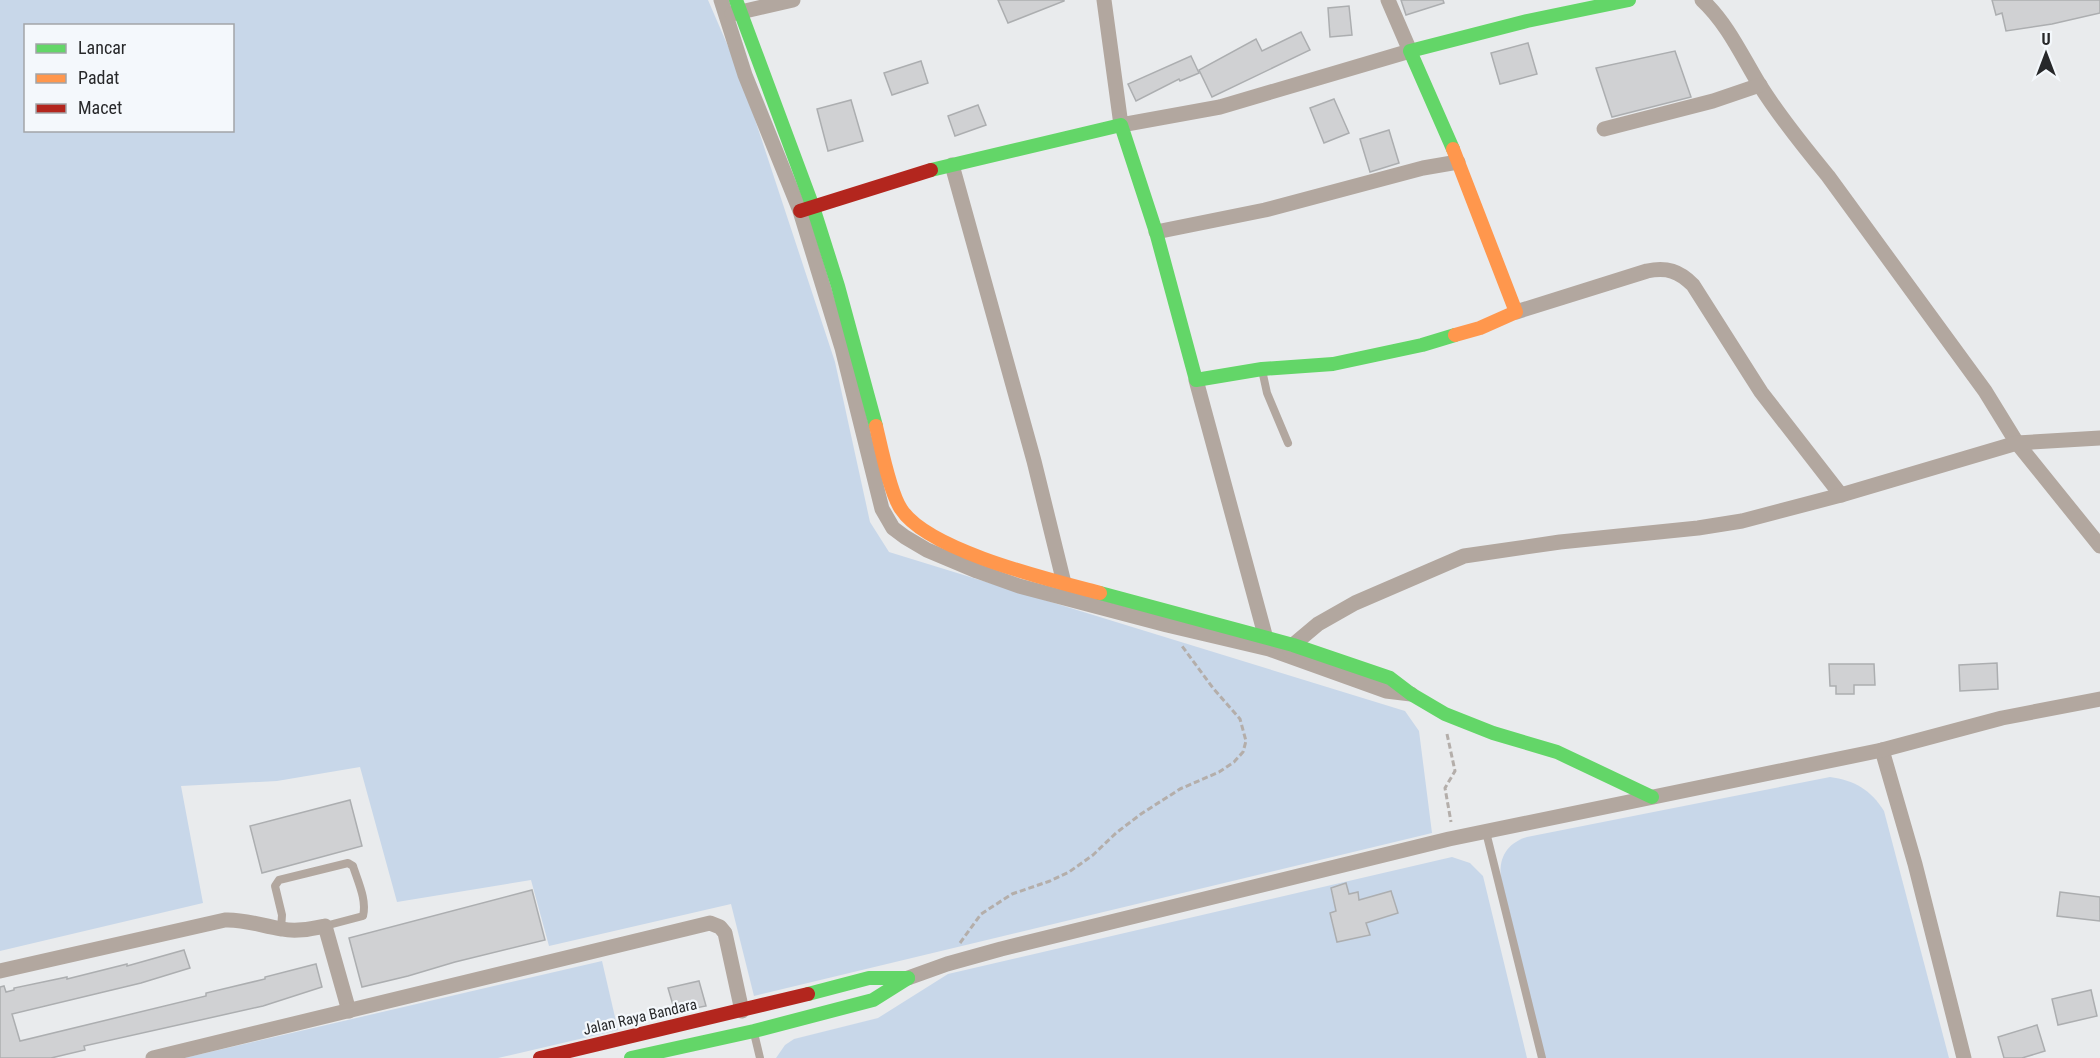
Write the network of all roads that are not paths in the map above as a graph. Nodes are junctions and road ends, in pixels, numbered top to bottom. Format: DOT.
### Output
graph roads {
  1 [pos="721,0"];
  2 [pos="793,0"];
  3 [pos="1104,0"];
  4 [pos="1388,0"];
  5 [pos="1629,0"];
  6 [pos="1702,0"];
  7 [pos="735,9"];
  8 [pos="1410,51"];
  9 [pos="1760,86"];
  10 [pos="1121,125"];
  11 [pos="1604,129"];
  12 [pos="1458,162"];
  13 [pos="952,165"];
  14 [pos="807,209"];
  15 [pos="1156,232"];
  16 [pos="1516,312"];
  17 [pos="1262,369"];
  18 [pos="1196,380"];
  19 [pos="2100,438"];
  20 [pos="1288,443"];
  21 [pos="2017,443"];
  22 [pos="1841,495"];
  23 [pos="2100,546"];
  24 [pos="1064,584"];
  25 [pos="1268,644"];
  26 [pos="1290,650"];
  27 [pos="1411,694"];
  28 [pos="2100,699"];
  29 [pos="1882,750"];
  30 [pos="1652,798"];
  31 [pos="1486,832"];
  32 [pos="325,926"];
  33 [pos="281,929"];
  34 [pos="0,971"];
  35 [pos="908,978"];
  36 [pos="745,1010"];
  37 [pos="349,1011"];
  38 [pos="754,1031"];
  39 [pos="153,1058"];
  40 [pos="540,1058"];
  41 [pos="632,1058"];
  42 [pos="760,1058"];
  43 [pos="1542,1058"];
  44 [pos="1964,1058"];
  1 -- 7 [label="street"];
  2 -- 7 [label="street"];
  3 -- 10 [label="street"];
  4 -- 8 [label="street"];
  5 -- 8 [label="street"];
  6 -- 9 [label="street"];
  7 -- 14 [label="street"];
  8 -- 10 [label="street"];
  8 -- 12 [label="street"];
  9 -- 11 [label="street"];
  9 -- 21 [label="street"];
  10 -- 13 [label="street"];
  10 -- 15 [label="street"];
  12 -- 15 [label="street"];
  12 -- 16 [label="street"];
  13 -- 14 [label="street"];
  13 -- 24 [label="street"];
  14 -- 24 [label="street"];
  14 -- 25 [label="street"];
  15 -- 18 [label="street"];
  16 -- 17 [label="street"];
  16 -- 22 [label="street"];
  17 -- 18 [label="street"];
  17 -- 20 [label="lane"];
  18 -- 25 [label="street"];
  19 -- 21 [label="street"];
  21 -- 22 [label="street"];
  21 -- 23 [label="street"];
  22 -- 26 [label="street"];
  24 -- 25 [label="street"];
  25 -- 26 [label="street"];
  26 -- 27 [label="street"];
  27 -- 30 [label="street"];
  28 -- 29 [label="street"];
  29 -- 30 [label="street"];
  29 -- 44 [label="street"];
  30 -- 31 [label="street"];
  31 -- 35 [label="street"];
  31 -- 43 [label="lane"];
  32 -- 33 [label="street"];
  32 -- 33 [label="lane"];
  32 -- 37 [label="street"];
  33 -- 34 [label="street"];
  35 -- 36 [label="street, Jalan Raya Bandara"];
  35 -- 38 [label="street"];
  36 -- 37 [label="street"];
  36 -- 38 [label="street"];
  36 -- 40 [label="street, Jalan Raya Bandara"];
  37 -- 39 [label="street"];
  38 -- 41 [label="street"];
  38 -- 42 [label="lane"];
}
